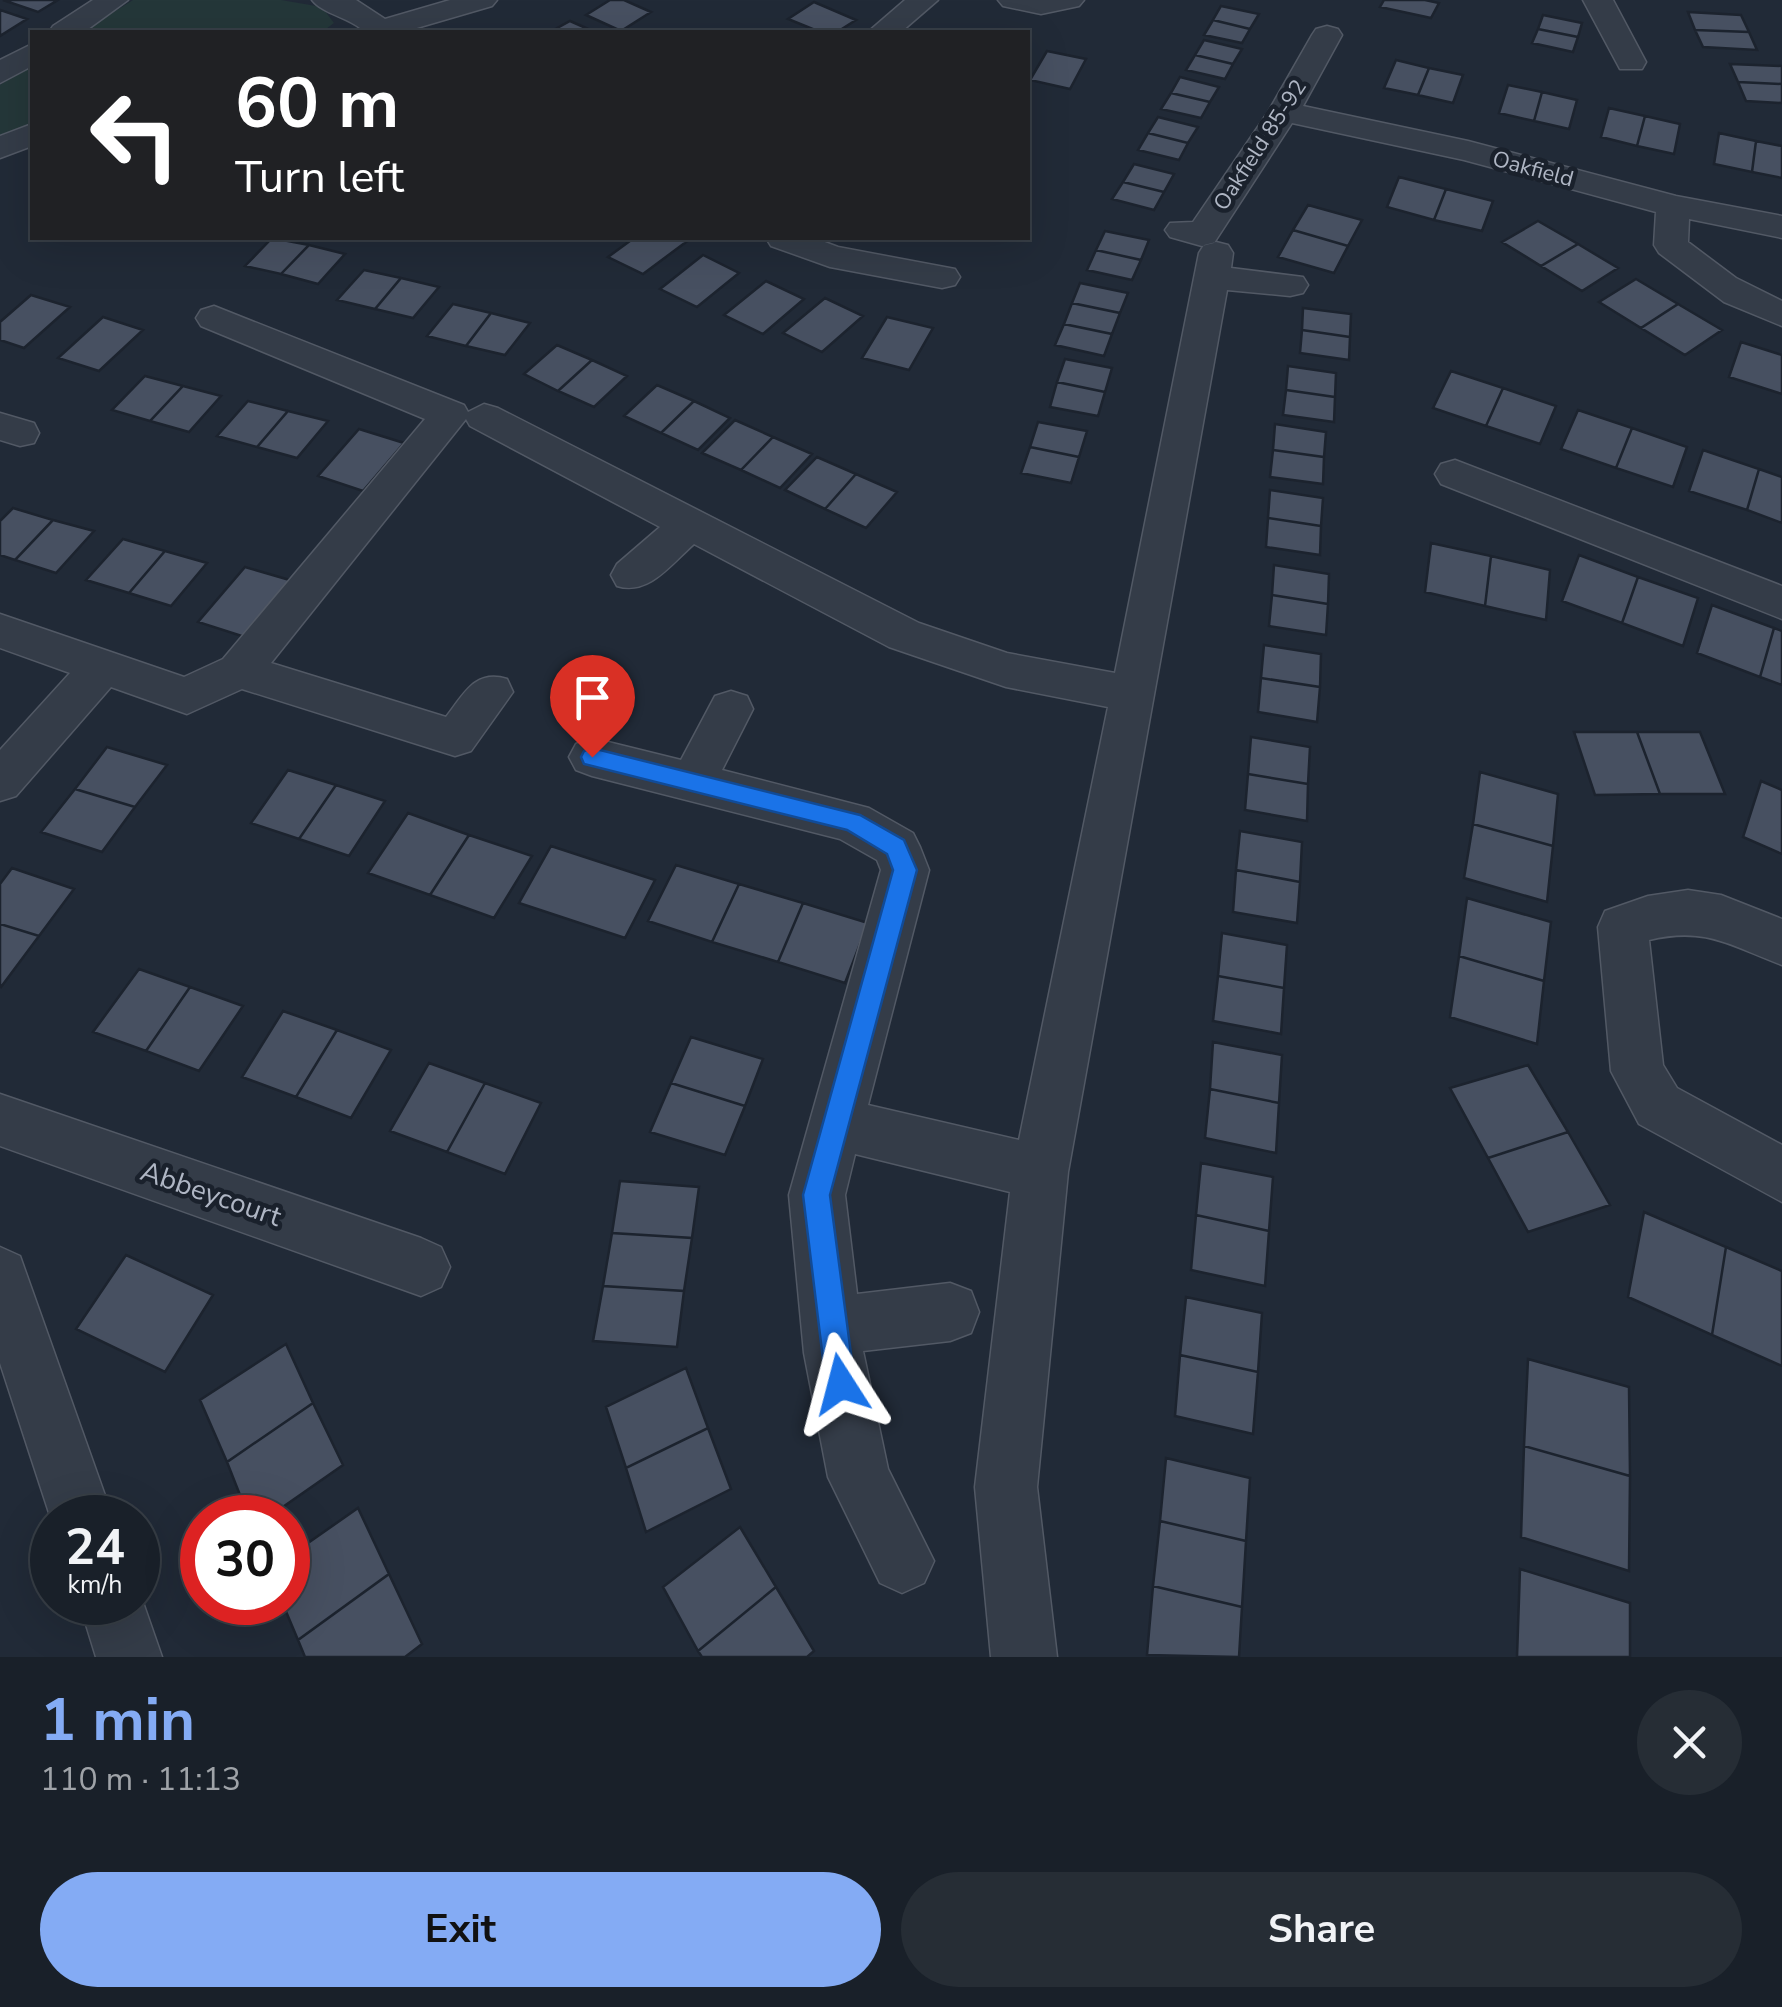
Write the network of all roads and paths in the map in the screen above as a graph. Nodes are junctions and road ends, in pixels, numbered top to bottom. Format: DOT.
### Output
graph roads {
  1 [pos="113,0"];
  2 [pos="326,0"];
  3 [pos="482,0"];
  4 [pos="923,0"];
  5 [pos="1014,0"];
  6 [pos="1068,0"];
  7 [pos="1598,0"];
  8 [pos="67,30"];
  9 [pos="376,30"];
  10 [pos="380,30"];
  11 [pos="886,30"];
  12 [pos="1328,35"];
  13 [pos="30,53"];
  14 [pos="1631,62"];
  15 [pos="0,74"];
  16 [pos="1284,112"];
  17 [pos="30,135"];
  18 [pos="0,148"];
  19 [pos="1673,206"];
  20 [pos="1782,227"];
  21 [pos="1182,230"];
  22 [pos="788,240"];
  23 [pos="942,278"];
  24 [pos="1290,285"];
  25 [pos="1782,314"];
  26 [pos="214,318"];
  27 [pos="484,417"];
  28 [pos="1455,474"];
  29 [pos="690,524"];
  30 [pos="632,575"];
  31 [pos="1782,603"];
  32 [pos="0,631"];
  33 [pos="102,667"];
  34 [pos="238,671"];
  35 [pos="490,692"];
  36 [pos="1133,694"];
  37 [pos="731,709"];
  38 [pos="592,757"];
  39 [pos="0,782"];
  40 [pos="693,782"];
  41 [pos="1782,944"];
  42 [pos="0,1120"];
  43 [pos="837,1124"];
  44 [pos="1040,1172"];
  45 [pos="1782,1174"];
  46 [pos="422,1267"];
  47 [pos="0,1276"];
  48 [pos="950,1312"];
  49 [pos="832,1326"];
  50 [pos="74,1495"];
  51 [pos="902,1561"];
  52 [pos="118,1625"];
  53 [pos="129,1657"];
  54 [pos="1024,1657"];
  1 -- 8 [label="street"];
  2 -- 9 [label="street"];
  3 -- 10 [label="street"];
  4 -- 11 [label="street"];
  5 -- 6 [label="street"];
  7 -- 14 [label="street"];
  12 -- 16 [label="street, Oakfield 85-92"];
  13 -- 15 [label="street"];
  16 -- 19 [label="street, Oakfield"];
  16 -- 21 [label="street, Oakfield 85-92"];
  17 -- 18 [label="street"];
  19 -- 20 [label="street, Oakfield"];
  19 -- 25 [label="street"];
  22 -- 23 [label="street"];
  24 -- 36 [label="street"];
  26 -- 34 [label="street"];
  27 -- 29 [label="street"];
  28 -- 31 [label="street"];
  29 -- 30 [label="street"];
  29 -- 36 [label="street"];
  32 -- 33 [label="street"];
  33 -- 34 [label="street"];
  33 -- 39 [label="street"];
  34 -- 35 [label="street"];
  36 -- 44 [label="street"];
  37 -- 40 [label="street"];
  38 -- 40 [label="street"];
  40 -- 43 [label="street"];
  41 -- 45 [label="street"];
  42 -- 46 [label="street, Abbeycourt"];
  43 -- 44 [label="street"];
  43 -- 49 [label="street"];
  44 -- 54 [label="street"];
  47 -- 50 [label="street"];
  48 -- 49 [label="street"];
  49 -- 51 [label="street"];
  52 -- 53 [label="street"];
}
